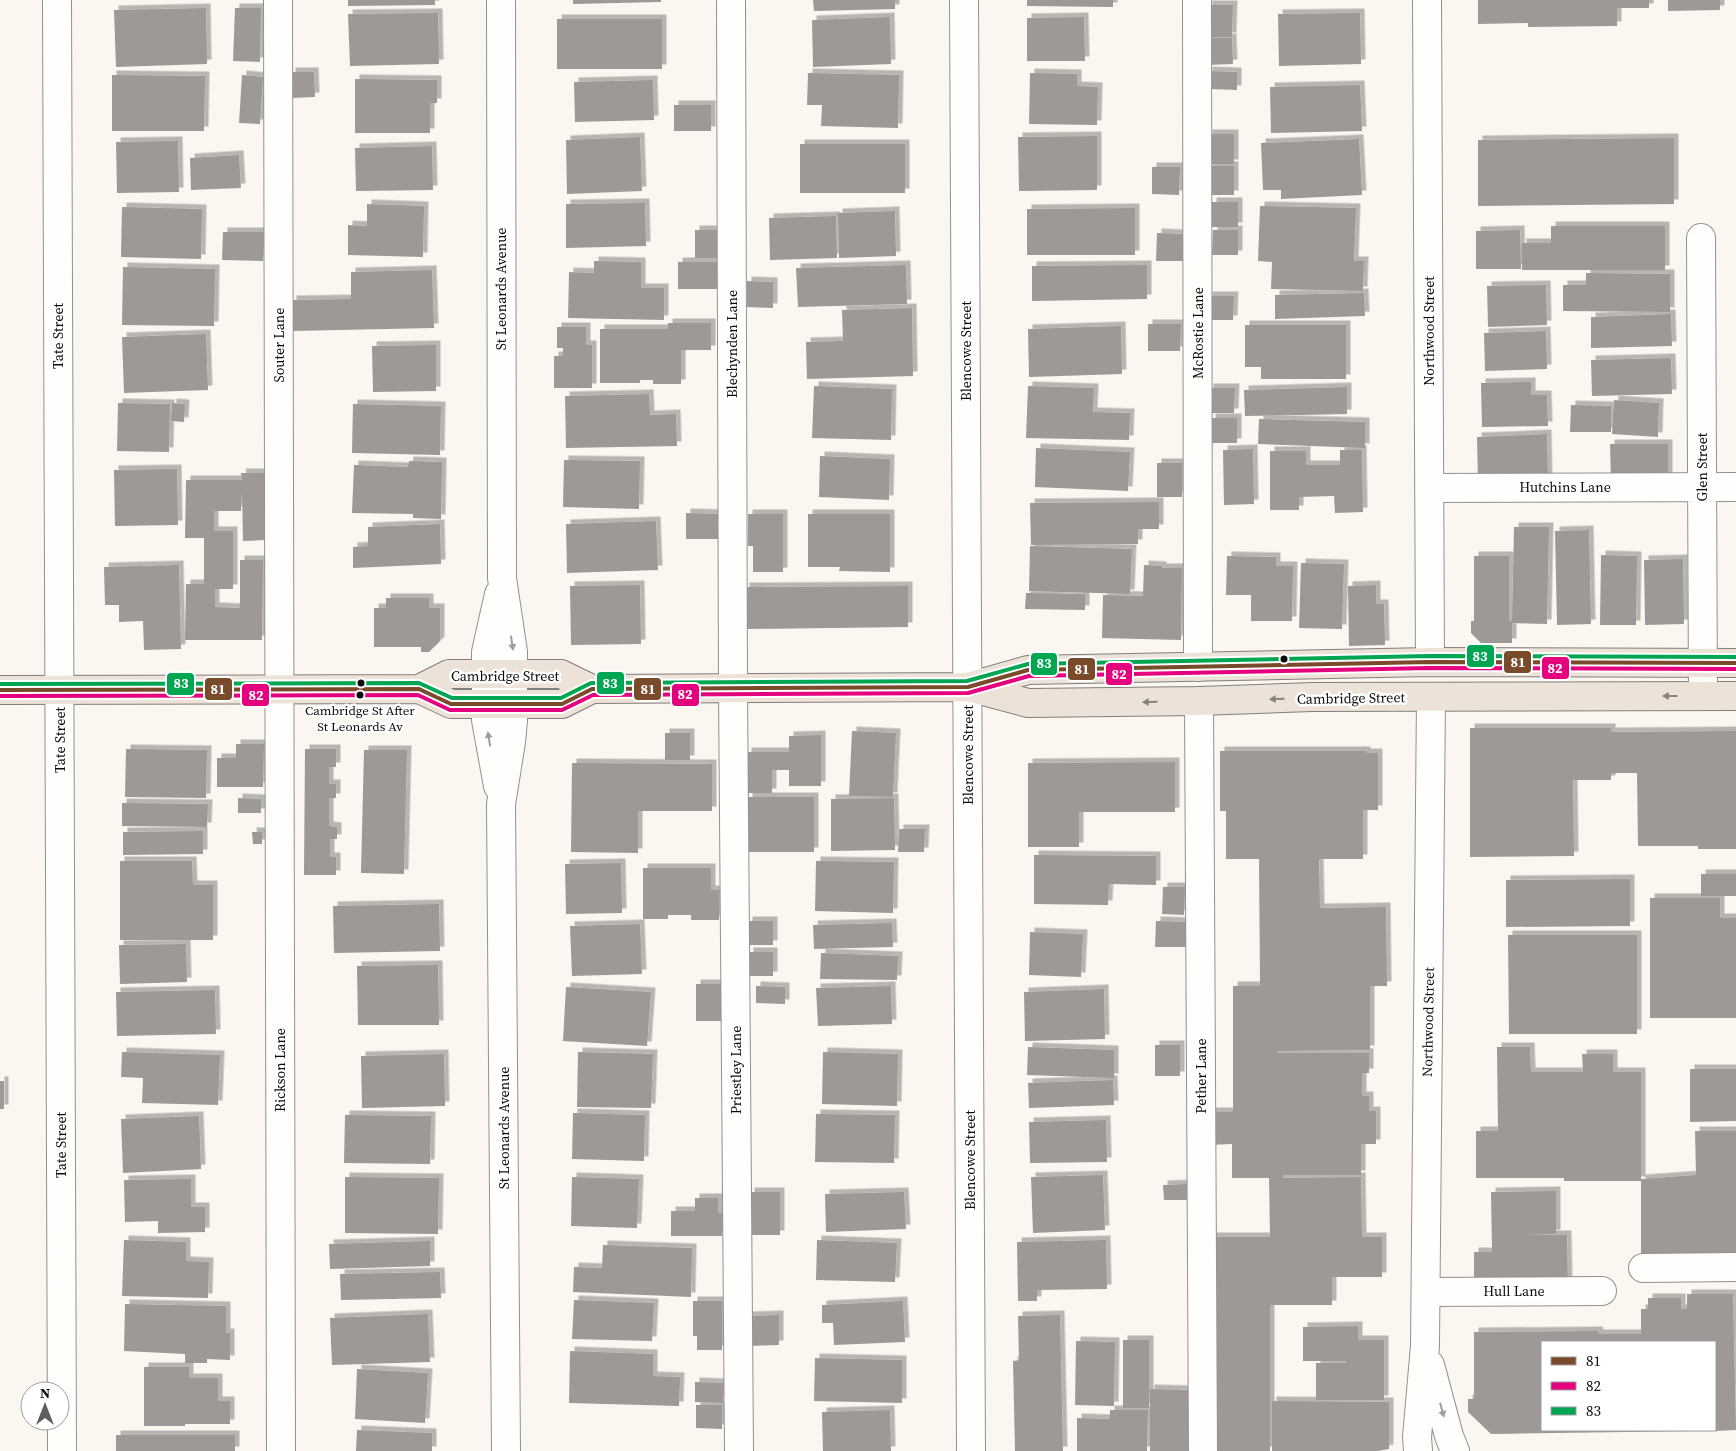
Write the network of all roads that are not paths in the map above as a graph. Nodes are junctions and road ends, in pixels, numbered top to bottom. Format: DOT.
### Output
graph roads {
  1 [pos="57,0"];
  2 [pos="278,0"];
  3 [pos="500,0"];
  4 [pos="731,0"];
  5 [pos="964,0"];
  6 [pos="1197,0"];
  7 [pos="1427,0"];
  8 [pos="1701,238"];
  9 [pos="1702,486"];
  10 [pos="1736,486"];
  11 [pos="1429,488"];
  12 [pos="502,578"];
  13 [pos="1430,662"];
  14 [pos="1702,663"];
  15 [pos="1736,663"];
  16 [pos="1198,667"];
  17 [pos="486,674"];
  18 [pos="513,674"];
  19 [pos="968,687"];
  20 [pos="280,689"];
  21 [pos="420,689"];
  22 [pos="592,689"];
  23 [pos="733,689"];
  24 [pos="0,690"];
  25 [pos="60,690"];
  26 [pos="1703,696"];
  27 [pos="1736,696"];
  28 [pos="1431,697"];
  29 [pos="1576,697"];
  30 [pos="1199,701"];
  31 [pos="486,704"];
  32 [pos="513,704"];
  33 [pos="501,804"];
  34 [pos="1736,1267"];
  35 [pos="1643,1268"];
  36 [pos="1602,1291"];
  37 [pos="1426,1292"];
  38 [pos="1425,1346"];
  39 [pos="62,1451"];
  40 [pos="281,1451"];
  41 [pos="506,1451"];
  42 [pos="738,1451"];
  43 [pos="971,1451"];
  44 [pos="1203,1451"];
  45 [pos="1418,1451"];
  46 [pos="1455,1451"];
  1 -- 25 [label="street, Tate Street"];
  2 -- 20 [label="street, Souter Lane"];
  3 -- 12 [label="street, St Leonards Avenue"];
  4 -- 23 [label="street, Blechynden Lane"];
  5 -- 19 [label="street, Blencowe Street"];
  6 -- 16 [label="street, McRostie Lane"];
  7 -- 11 [label="street, Northwood Street"];
  8 -- 9 [label="street, Glen Street"];
  9 -- 10 [label="street, Hutchins Lane"];
  9 -- 11 [label="street, Hutchins Lane"];
  9 -- 14 [label="street, Glen Street"];
  11 -- 13 [label="street, Northwood Street"];
  12 -- 17 [label="street, St Leonards Avenue"];
  12 -- 18 [label="street, St Leonards Avenue, one-way"];
  13 -- 14 [label="main road, Cambridge Street"];
  13 -- 16 [label="main road, Cambridge Street"];
  13 -- 29 [label="main road"];
  14 -- 15 [label="main road, Cambridge Street"];
  14 -- 26 [label="street, Glen Street"];
  16 -- 19 [label="main road, Cambridge Street"];
  17 -- 18 [label="main road, Cambridge Street"];
  17 -- 21 [label="main road, Cambridge Street"];
  17 -- 31 [label="street, St Leonards Avenue"];
  18 -- 22 [label="main road, Cambridge Street"];
  18 -- 32 [label="street, St Leonards Avenue"];
  19 -- 23 [label="main road, Cambridge Street"];
  30 -- 19 [label="main road, Cambridge Street, one-way"];
  19 -- 43 [label="street, Blencowe Street"];
  20 -- 21 [label="main road, Cambridge Street"];
  20 -- 25 [label="main road, Cambridge Street"];
  20 -- 40 [label="street, Rickson Lane"];
  21 -- 31 [label="main road, Cambridge Street"];
  22 -- 23 [label="main road, Cambridge Street"];
  22 -- 32 [label="main road, Cambridge Street"];
  23 -- 42 [label="street, Priestley Lane"];
  24 -- 25 [label="main road, Cambridge Street"];
  25 -- 39 [label="street, Tate Street"];
  26 -- 27 [label="main road, Cambridge Street"];
  26 -- 29 [label="main road, Cambridge Street, one-way"];
  28 -- 29 [label="main road, Cambridge Street"];
  28 -- 30 [label="main road, Cambridge Street, one-way"];
  28 -- 37 [label="street, Northwood Street"];
  30 -- 44 [label="street, Pether Lane"];
  31 -- 32 [label="main road, Cambridge Street"];
  33 -- 31 [label="street, St Leonards Avenue, one-way"];
  32 -- 33 [label="street, St Leonards Avenue"];
  33 -- 41 [label="street, St Leonards Avenue"];
  34 -- 35 [label="street"];
  36 -- 37 [label="street, Hull Lane"];
  37 -- 38 [label="street, Northwood Street"];
  38 -- 45 [label="street, Northwood Street"];
  38 -- 46 [label="street, Northwood Street, one-way"];
}
